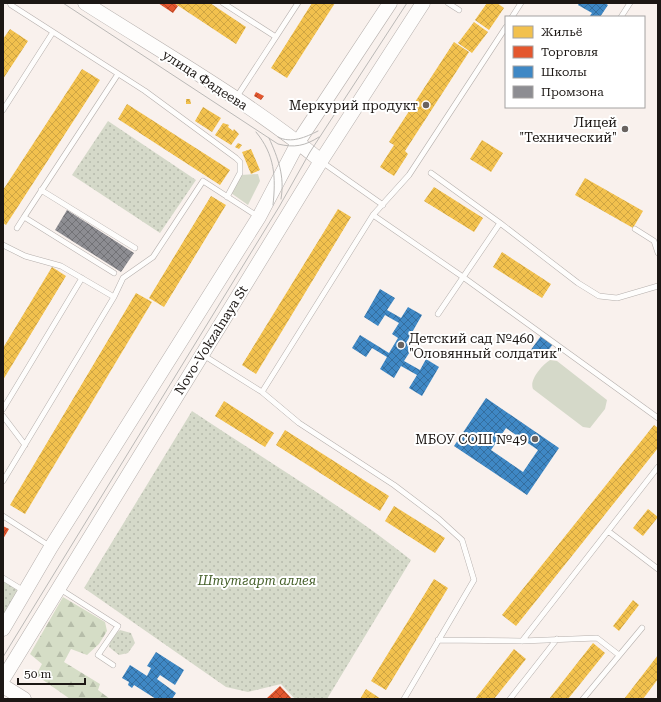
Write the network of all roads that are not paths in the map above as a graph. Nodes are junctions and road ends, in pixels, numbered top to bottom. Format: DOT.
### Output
graph roads {
  1 [pos="10,3"];
  2 [pos="85,3"];
  3 [pos="223,3"];
  4 [pos="298,3"];
  5 [pos="390,3"];
  6 [pos="423,3"];
  7 [pos="448,3"];
  8 [pos="521,3"];
  9 [pos="630,3"];
  10 [pos="459,10"];
  11 [pos="513,16"];
  12 [pos="622,16"];
  13 [pos="505,28"];
  14 [pos="53,32"];
  15 [pos="276,37"];
  16 [pos="118,74"];
  17 [pos="236,99"];
  18 [pos="3,110"];
  19 [pos="298,142"];
  20 [pos="321,161"];
  21 [pos="431,173"];
  22 [pos="42,190"];
  23 [pos="227,196"];
  24 [pos="383,205"];
  25 [pos="373,215"];
  26 [pos="24,217"];
  27 [pos="259,217"];
  28 [pos="500,223"];
  29 [pos="17,228"];
  30 [pos="635,229"];
  31 [pos="3,245"];
  32 [pos="135,248"];
  33 [pos="658,253"];
  34 [pos="114,273"];
  35 [pos="463,277"];
  36 [pos="82,278"];
  37 [pos="658,286"];
  38 [pos="114,297"];
  39 [pos="438,314"];
  40 [pos="202,355"];
  41 [pos="262,392"];
  42 [pos="3,408"];
  43 [pos="3,416"];
  44 [pos="658,418"];
  45 [pos="25,445"];
  46 [pos="658,467"];
  47 [pos="3,481"];
  48 [pos="3,516"];
  49 [pos="608,531"];
  50 [pos="51,547"];
  51 [pos="658,569"];
  52 [pos="3,578"];
  53 [pos="59,588"];
  54 [pos="25,592"];
  55 [pos="642,628"];
  56 [pos="3,629"];
  57 [pos="556,639"];
  58 [pos="438,640"];
  59 [pos="522,641"];
  60 [pos="619,655"];
  61 [pos="113,665"];
  62 [pos="3,679"];
  63 [pos="3,686"];
  64 [pos="24,699"];
  65 [pos="404,699"];
  66 [pos="510,699"];
  67 [pos="583,699"];
  1 -- 14 [label="lane"];
  2 -- 17 [label="main road, улица Фадеева"];
  3 -- 15 [label="lane"];
  4 -- 15 [label="lane"];
  5 -- 19 [label="main road, Novo-Vokzalnaya St"];
  6 -- 20 [label="main road, Novo-Vokzalnaya St"];
  7 -- 10 [label="lane"];
  8 -- 11 [label="lane"];
  9 -- 12 [label="lane"];
  13 -- 24 [label="lane"];
  14 -- 16 [label="lane"];
  14 -- 18 [label="lane"];
  15 -- 17 [label="lane"];
  16 -- 22 [label="lane"];
  16 -- 23 [label="lane"];
  17 -- 19 [label="main road, улица Фадеева"];
  19 -- 20 [label="main road, улица Фадеева"];
  19 -- 27 [label="main road, Novo-Vokzalnaya St"];
  20 -- 24 [label="lane"];
  20 -- 40 [label="main road, Novo-Vokzalnaya St"];
  21 -- 28 [label="lane"];
  22 -- 26 [label="lane"];
  22 -- 32 [label="lane"];
  23 -- 27 [label="lane"];
  23 -- 38 [label="lane"];
  24 -- 25 [label="lane"];
  25 -- 35 [label="lane"];
  25 -- 41 [label="lane"];
  26 -- 29 [label="lane"];
  26 -- 34 [label="lane"];
  27 -- 50 [label="main road, Novo-Vokzalnaya St"];
  28 -- 35 [label="lane"];
  28 -- 37 [label="lane"];
  30 -- 33 [label="lane"];
  31 -- 36 [label="lane"];
  35 -- 39 [label="lane"];
  35 -- 44 [label="lane"];
  36 -- 38 [label="lane"];
  36 -- 42 [label="lane"];
  38 -- 45 [label="lane"];
  40 -- 41 [label="lane"];
  40 -- 53 [label="main road, Novo-Vokzalnaya St"];
  41 -- 58 [label="lane"];
  43 -- 45 [label="lane"];
  45 -- 47 [label="lane"];
  46 -- 49 [label="lane"];
  48 -- 50 [label="lane"];
  49 -- 51 [label="lane"];
  49 -- 59 [label="lane"];
  50 -- 54 [label="main road, Novo-Vokzalnaya St"];
  52 -- 54 [label="lane"];
  53 -- 61 [label="lane"];
  53 -- 62 [label="main road, Novo-Vokzalnaya St"];
  54 -- 56 [label="main road, Novo-Vokzalnaya St"];
  55 -- 60 [label="lane"];
  57 -- 59 [label="lane"];
  57 -- 60 [label="lane"];
  57 -- 66 [label="lane"];
  58 -- 59 [label="lane"];
  58 -- 65 [label="lane"];
  60 -- 67 [label="lane"];
  63 -- 64 [label="main road"];
}
